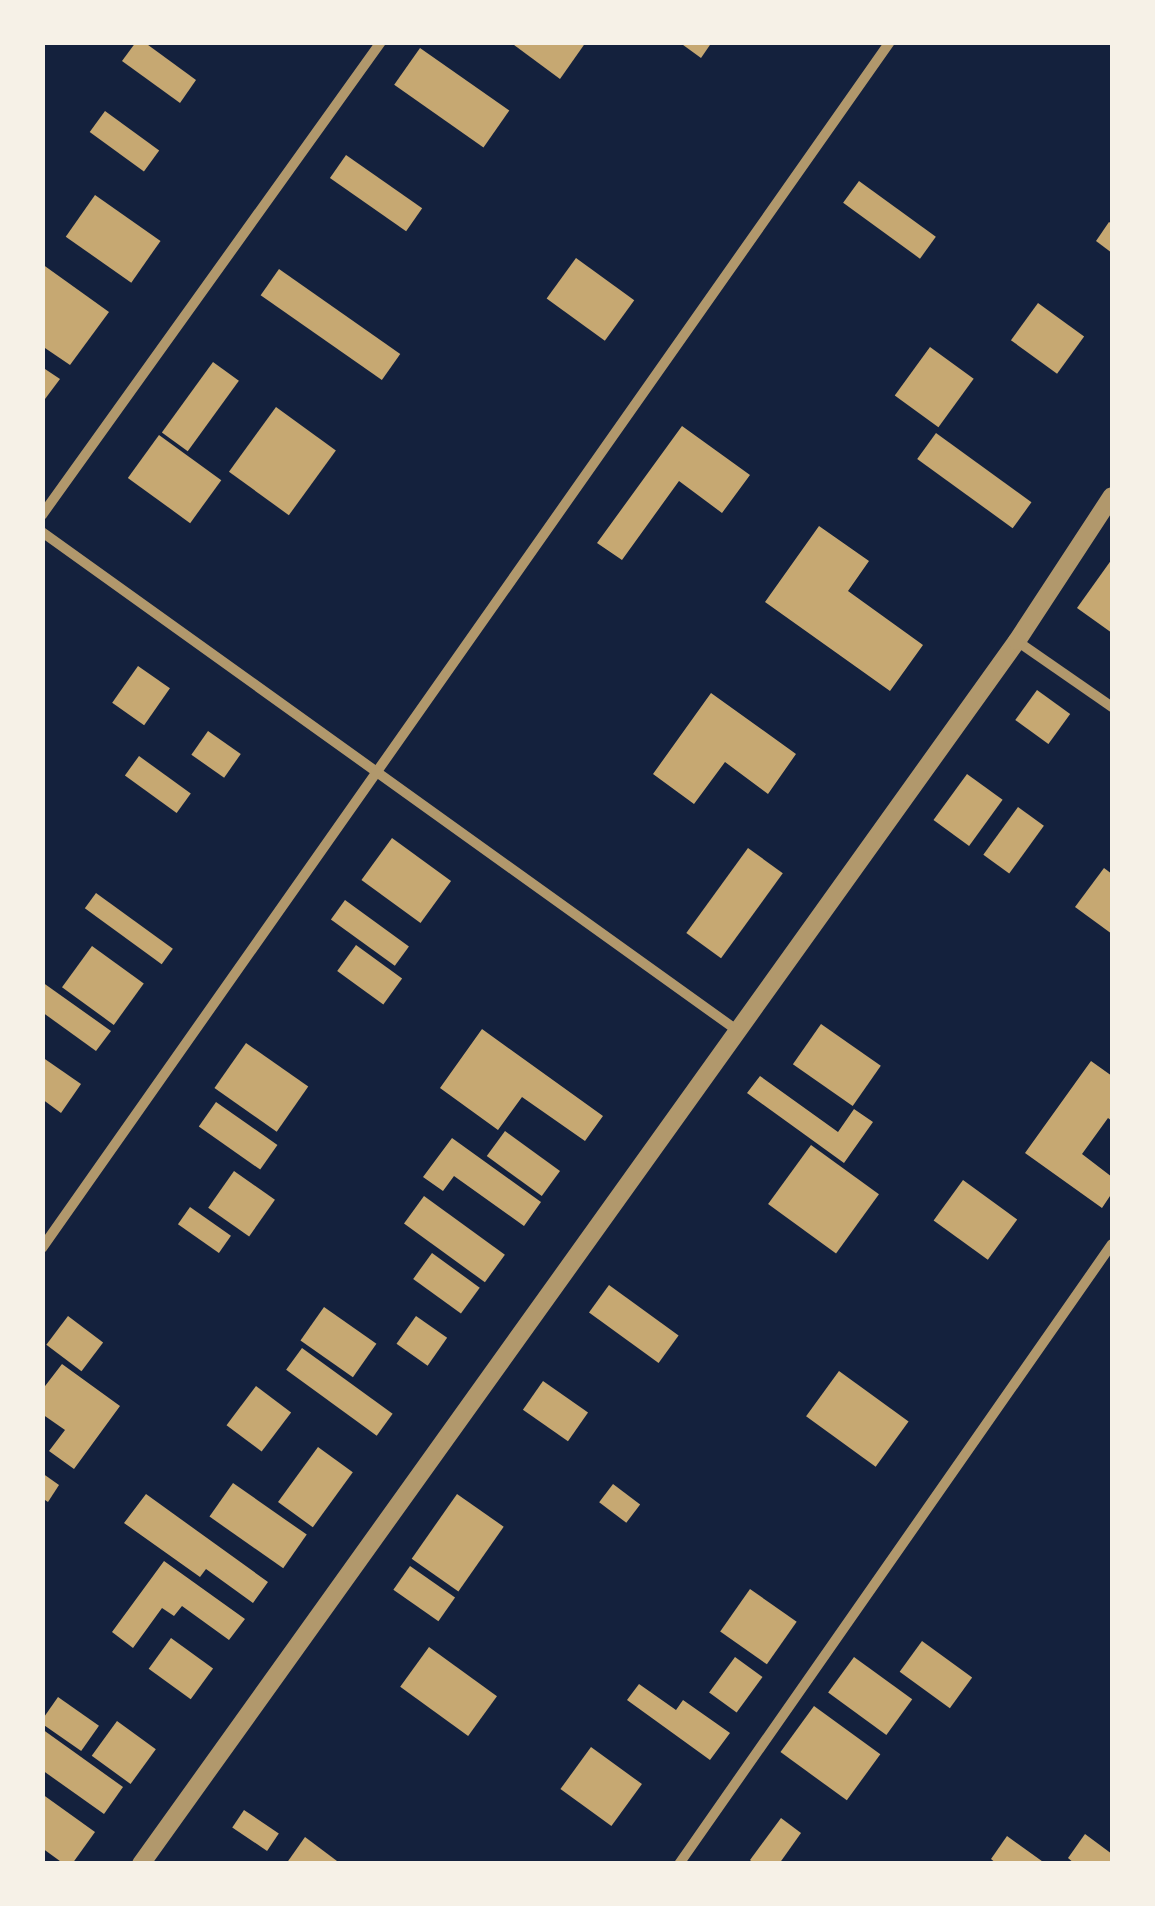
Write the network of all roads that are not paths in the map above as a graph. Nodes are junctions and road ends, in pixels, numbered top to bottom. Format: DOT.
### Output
graph roads {
  1 [pos="381,42"];
  2 [pos="890,42"];
  3 [pos="1112,496"];
  4 [pos="42,515"];
  5 [pos="42,532"];
  6 [pos="1017,641"];
  7 [pos="1112,706"];
  8 [pos="376,773"];
  9 [pos="738,1031"];
  10 [pos="1112,1244"];
  11 [pos="42,1248"];
  12 [pos="141,1864"];
  13 [pos="678,1864"];
  1 -- 4 [label="street"];
  2 -- 8 [label="street"];
  3 -- 6 [label="street"];
  5 -- 8 [label="street"];
  6 -- 7 [label="street"];
  6 -- 9 [label="street"];
  8 -- 9 [label="street"];
  8 -- 11 [label="street"];
  9 -- 12 [label="street"];
  10 -- 13 [label="street"];
}
